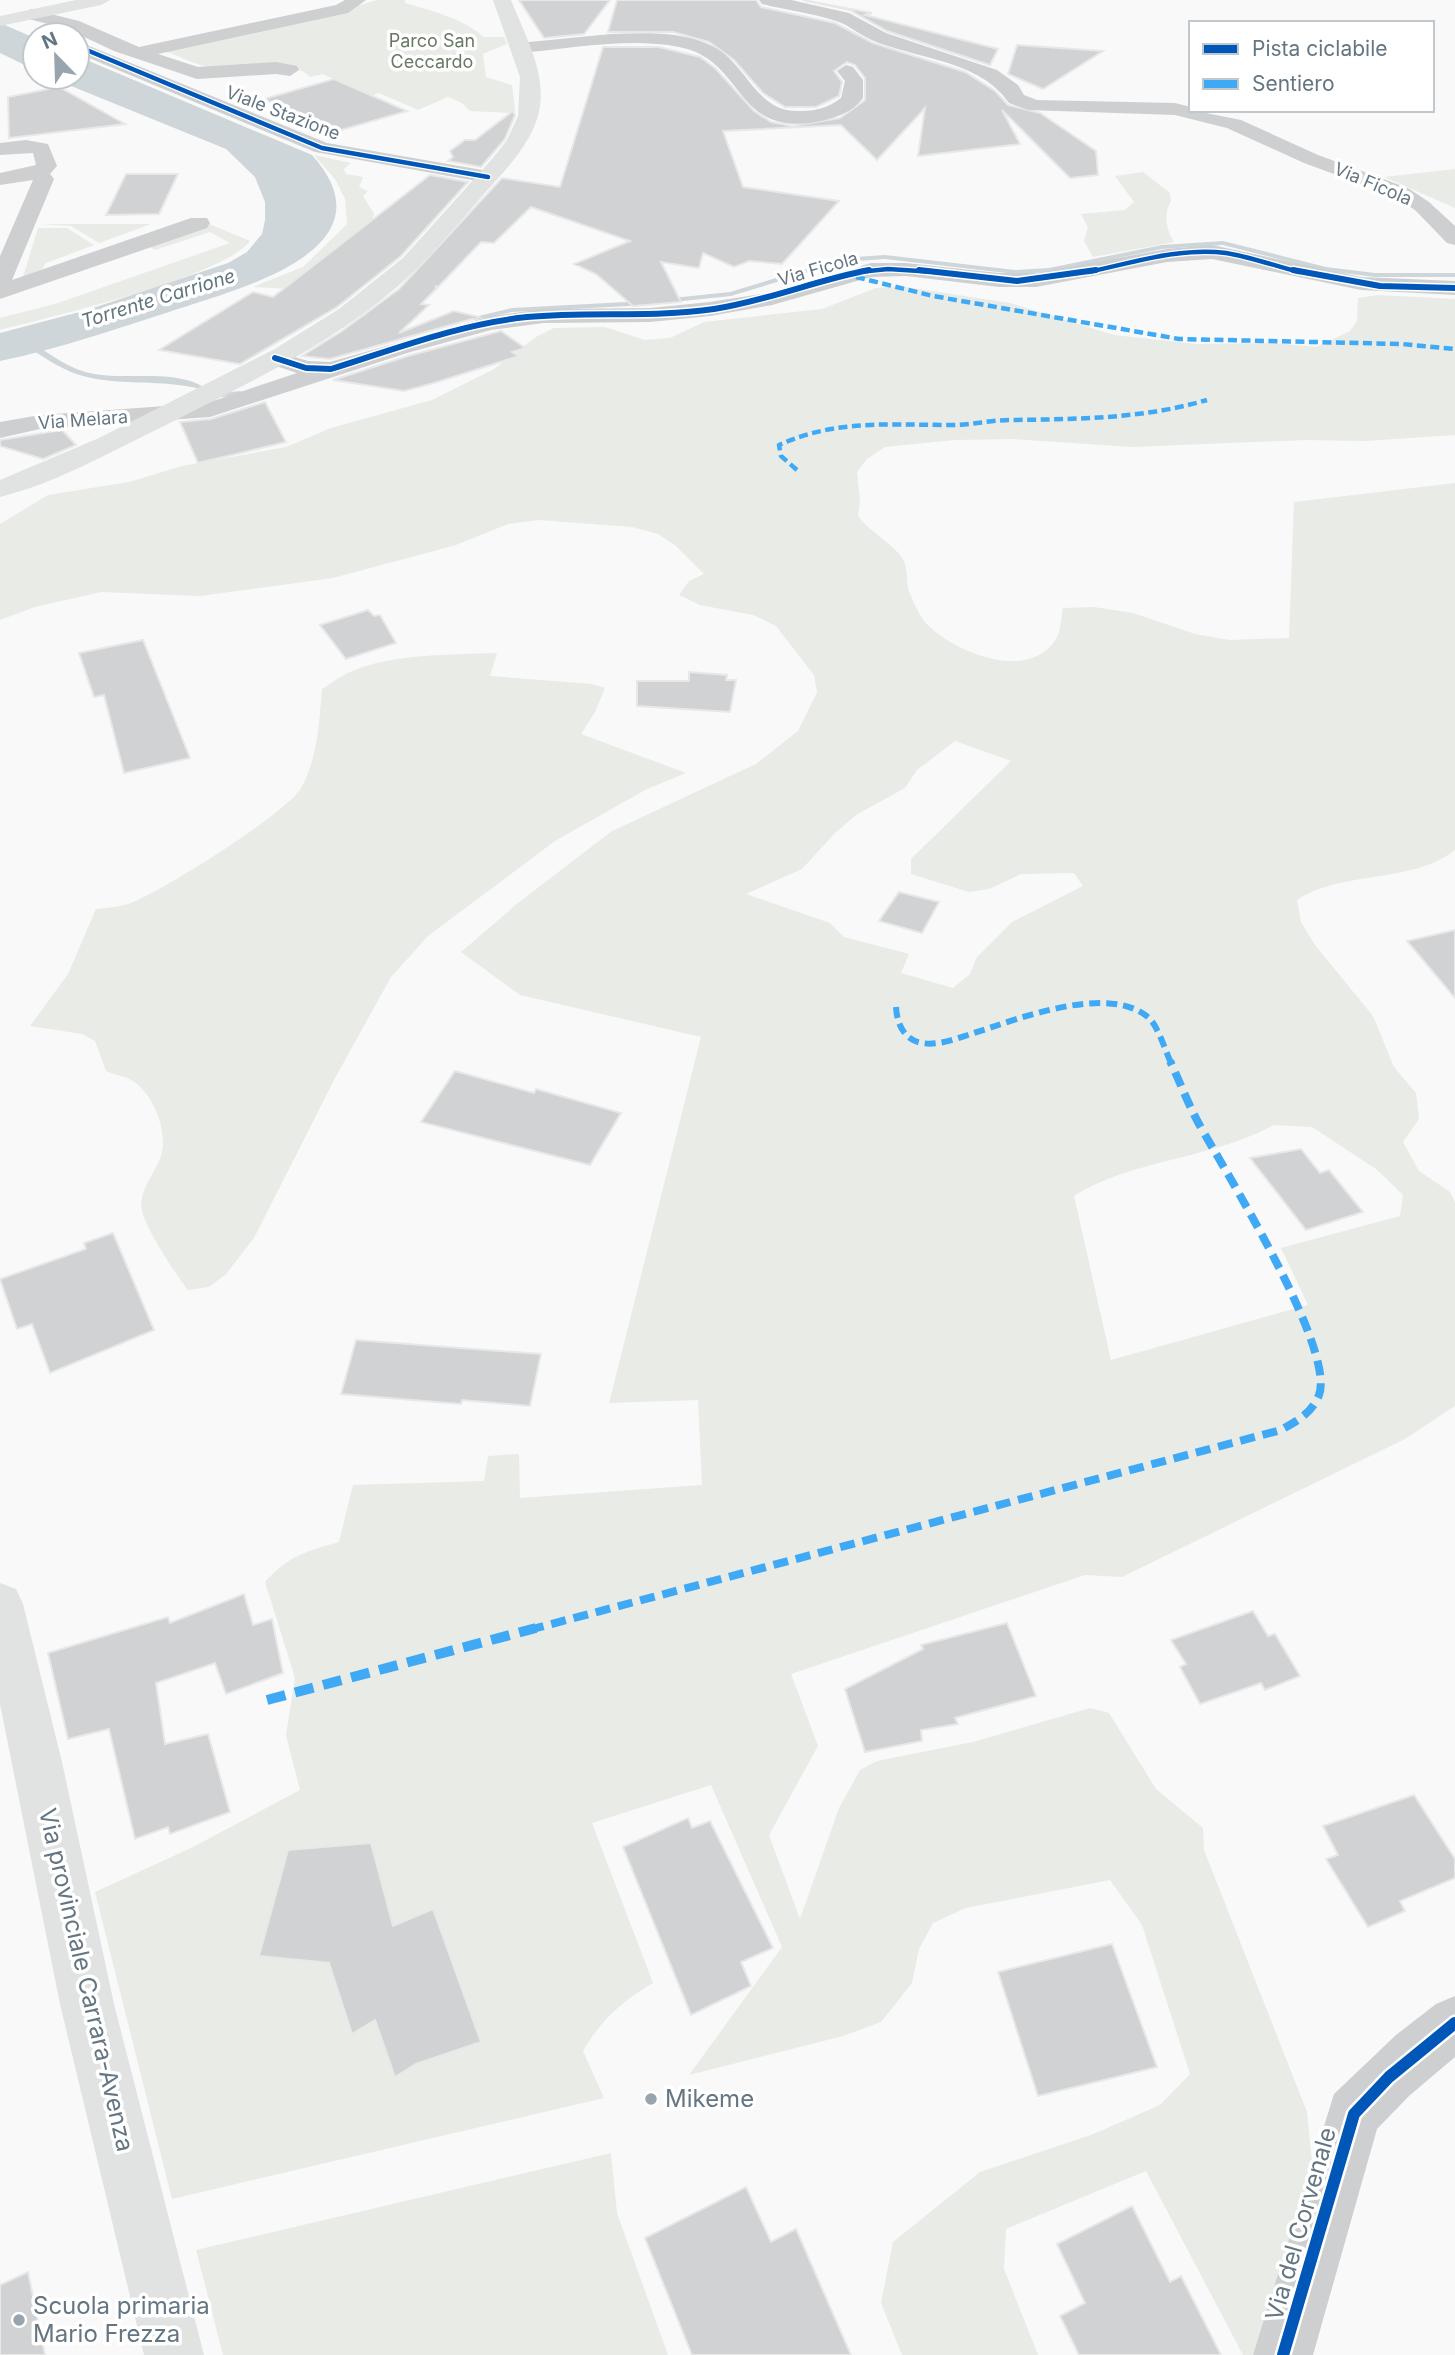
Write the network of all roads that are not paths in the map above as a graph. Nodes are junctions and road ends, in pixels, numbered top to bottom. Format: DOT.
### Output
graph roads {
  1 [pos="101,0"];
  2 [pos="357,0"];
  3 [pos="502,0"];
  4 [pos="768,0"];
  5 [pos="0,13"];
  6 [pos="31,14"];
  7 [pos="0,21"];
  8 [pos="21,22"];
  9 [pos="519,48"];
  10 [pos="91,52"];
  11 [pos="137,54"];
  12 [pos="290,70"];
  13 [pos="846,71"];
  14 [pos="0,149"];
  15 [pos="39,173"];
  16 [pos="488,177"];
  17 [pos="0,179"];
  18 [pos="199,223"];
  19 [pos="1455,237"];
  20 [pos="0,282"];
  21 [pos="1455,288"];
  22 [pos="0,292"];
  23 [pos="275,358"];
  24 [pos="331,369"];
  25 [pos="167,414"];
  26 [pos="0,430"];
  27 [pos="0,489"];
  28 [pos="0,1604"];
  29 [pos="1455,2023"];
  30 [pos="174,2355"];
  31 [pos="1283,2355"];
  1 -- 6 [label="main road"];
  2 -- 11 [label="street"];
  3 -- 9 [label="main road"];
  4 -- 19 [label="street, Via Ficola"];
  5 -- 8 [label="street"];
  6 -- 7 [label="main road"];
  6 -- 11 [label="street"];
  9 -- 13 [label="street"];
  9 -- 16 [label="main road"];
  10 -- 16 [label="street, Viale Stazione"];
  11 -- 12 [label="street"];
  14 -- 15 [label="street"];
  15 -- 17 [label="street"];
  15 -- 20 [label="street"];
  16 -- 23 [label="main road"];
  18 -- 22 [label="street"];
  21 -- 24 [label="street, Via Ficola"];
  23 -- 24 [label="street, Via Ficola"];
  23 -- 25 [label="main road"];
  24 -- 25 [label="street"];
  25 -- 26 [label="street, Via Melara"];
  25 -- 27 [label="main road"];
  28 -- 30 [label="main road, Via provinciale Carrara-Avenza"];
  29 -- 31 [label="street, Via del Corvenale"];
}
